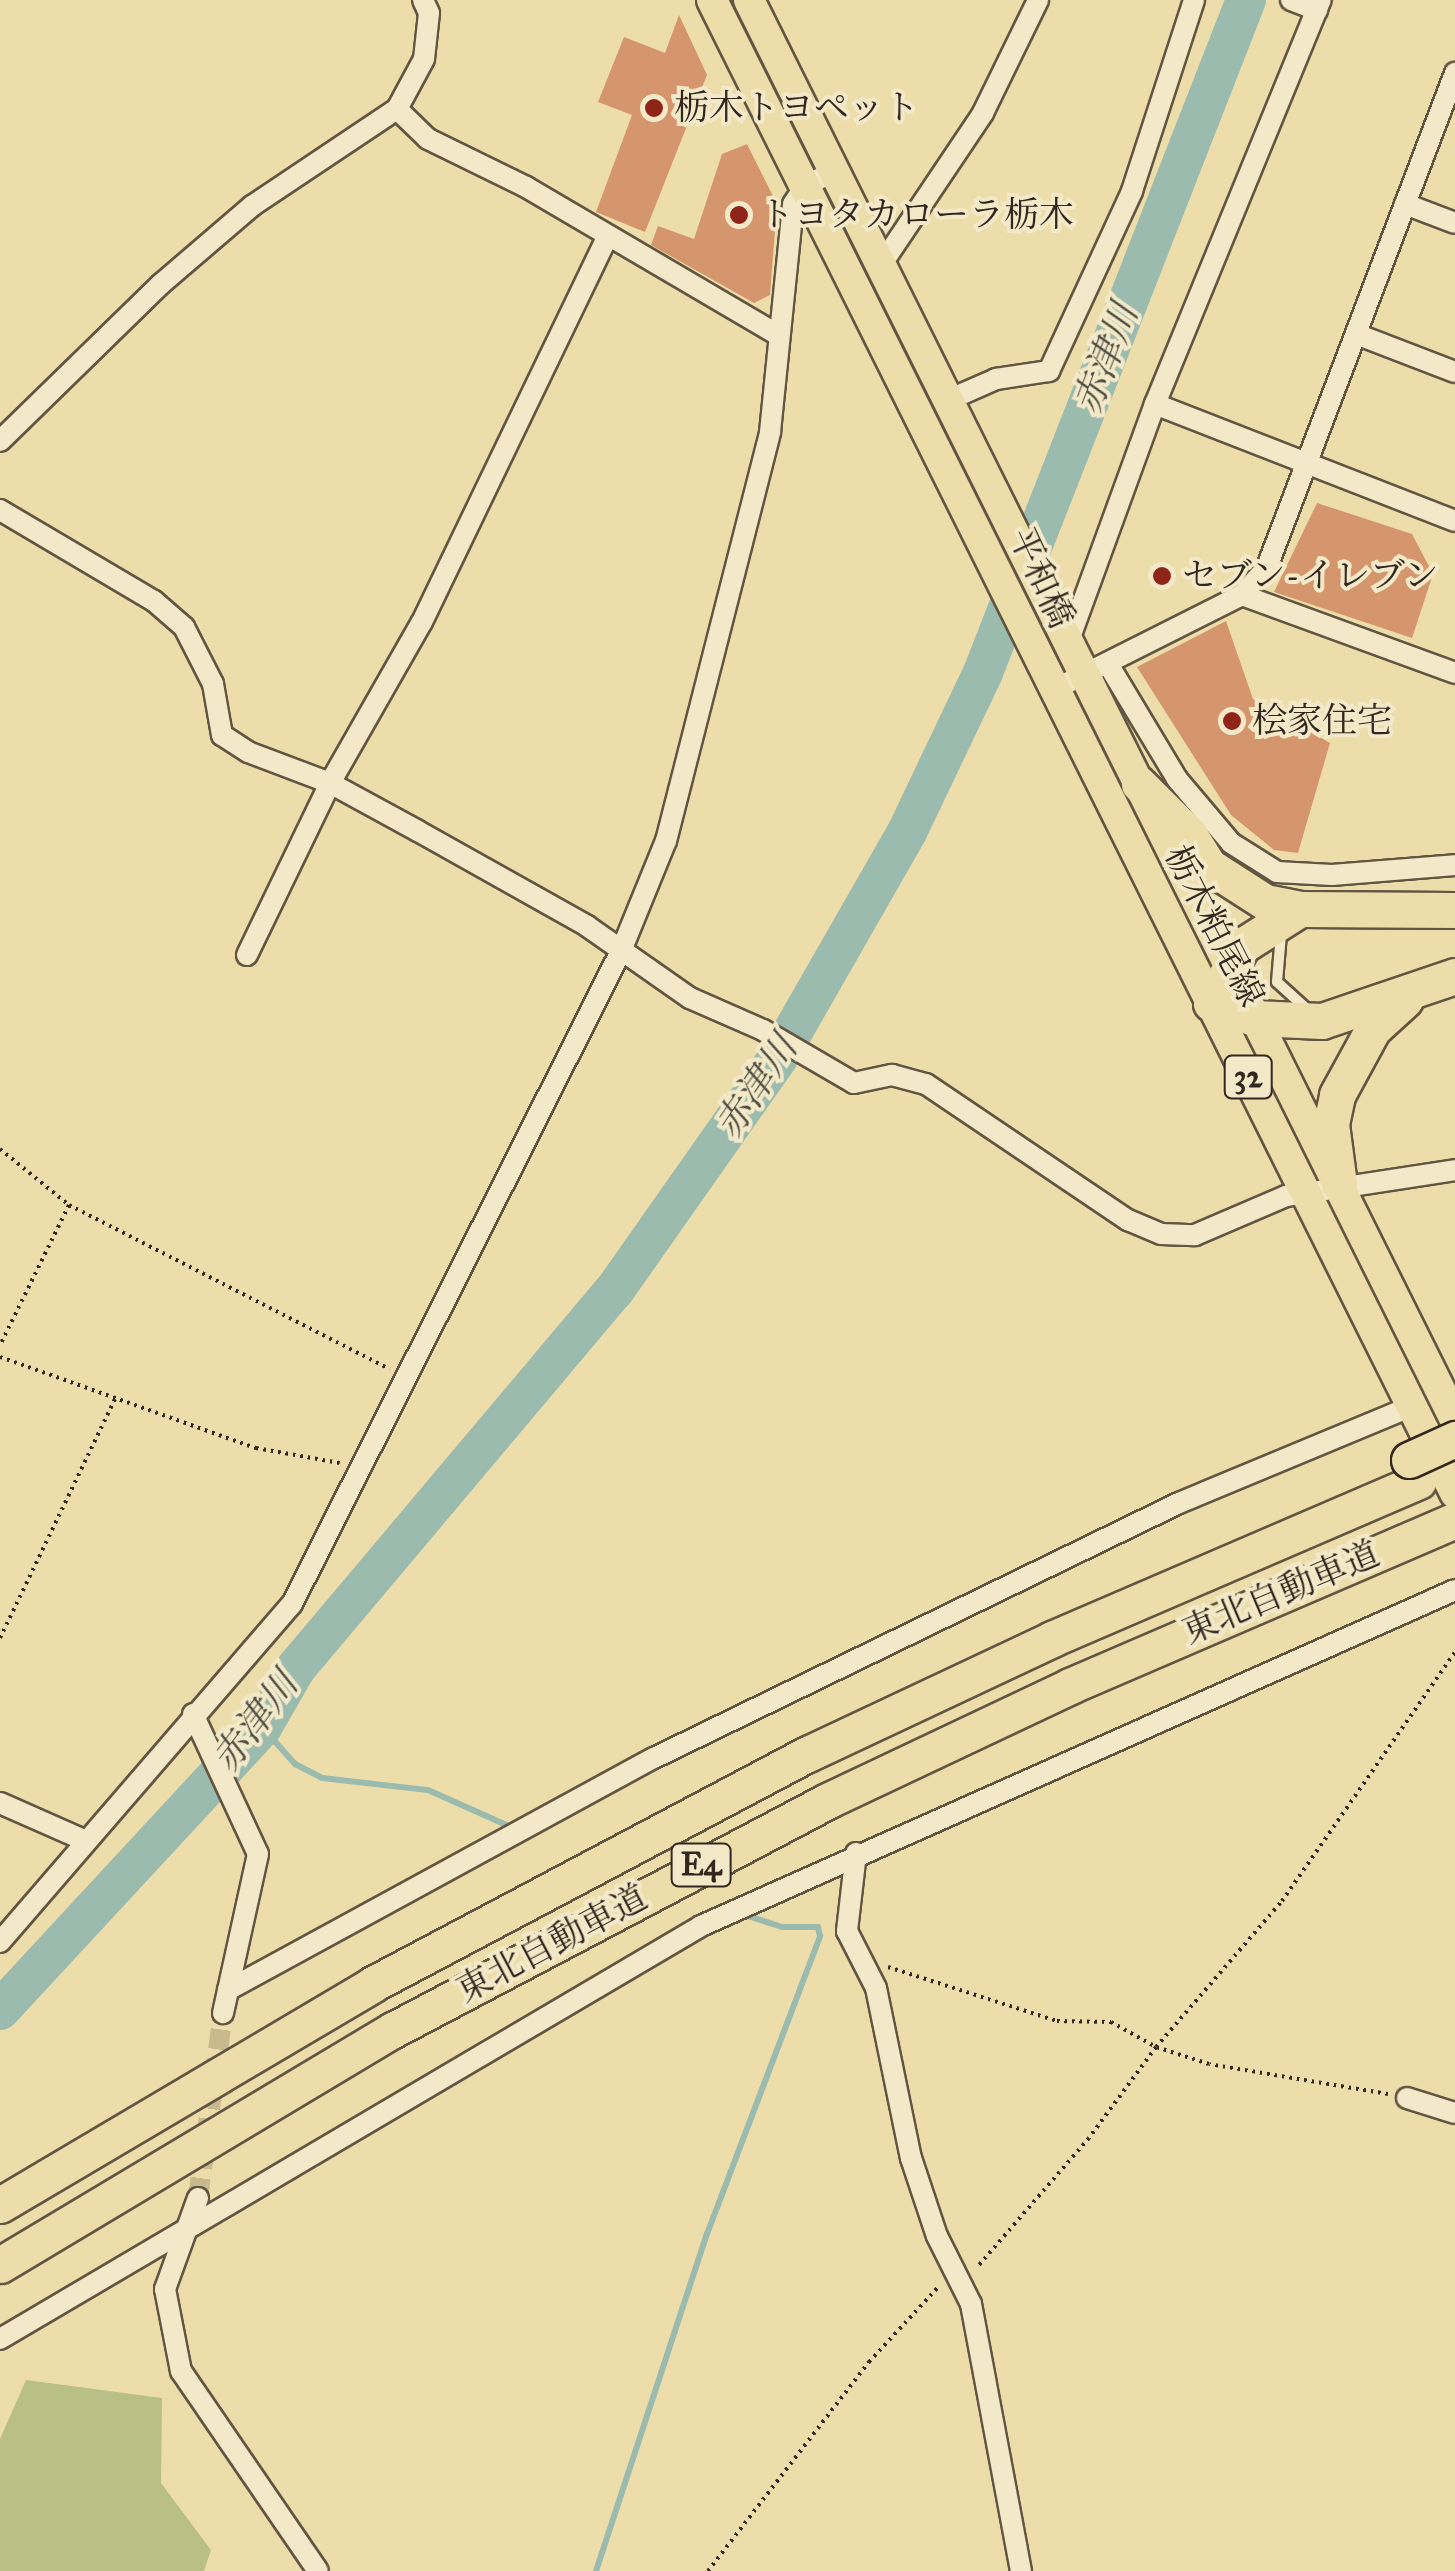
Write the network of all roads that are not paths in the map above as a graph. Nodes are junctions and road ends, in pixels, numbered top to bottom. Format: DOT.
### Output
graph roads {
  1 [pos="423,0"];
  2 [pos="712,0"];
  3 [pos="749,0"];
  4 [pos="1038,0"];
  5 [pos="1194,0"];
  6 [pos="1308,4"];
  7 [pos="1455,73"];
  8 [pos="397,109"];
  9 [pos="832,172"];
  10 [pos="805,186"];
  11 [pos="1405,204"];
  12 [pos="1455,223"];
  13 [pos="606,240"];
  14 [pos="879,268"];
  15 [pos="1356,334"];
  16 [pos="778,335"];
  17 [pos="1455,372"];
  18 [pos="946,401"];
  19 [pos="1155,404"];
  20 [pos="0,440"];
  21 [pos="1306,464"];
  22 [pos="0,510"];
  23 [pos="1455,521"];
  24 [pos="1242,595"];
  25 [pos="1062,630"];
  26 [pos="1039,661"];
  27 [pos="1096,669"];
  28 [pos="1455,673"];
  29 [pos="1053,690"];
  30 [pos="330,783"];
  31 [pos="1138,784"];
  32 [pos="1455,865"];
  33 [pos="1300,908"];
  34 [pos="1455,910"];
  35 [pos="621,952"];
  36 [pos="247,955"];
  37 [pos="1230,966"];
  38 [pos="1455,976"];
  39 [pos="1416,989"];
  40 [pos="1211,1003"];
  41 [pos="1346,1013"];
  42 [pos="1254,1018"];
  43 [pos="1455,1170"];
  44 [pos="1340,1184"];
  45 [pos="1305,1192"];
  46 [pos="1412,1406"];
  47 [pos="1455,1420"];
  48 [pos="1455,1439"];
  49 [pos="1455,1466"];
  50 [pos="1413,1470"];
  51 [pos="1455,1493"];
  52 [pos="1444,1524"];
  53 [pos="1455,1590"];
  54 [pos="193,1714"];
  55 [pos="0,1803"];
  56 [pos="84,1840"];
  57 [pos="856,1853"];
  58 [pos="0,1942"];
  59 [pos="228,1990"];
  60 [pos="223,2012"];
  61 [pos="1407,2098"];
  62 [pos="1455,2113"];
  63 [pos="198,2198"];
  64 [pos="0,2205"];
  65 [pos="193,2220"];
  66 [pos="0,2265"];
  67 [pos="0,2338"];
  68 [pos="318,2571"];
  69 [pos="1021,2571"];
  1 -- 8 [label="street"];
  2 -- 10 [label="main road, 32"];
  3 -- 9 [label="main road, 32"];
  4 -- 14 [label="street"];
  5 -- 18 [label="street"];
  6 -- 19 [label="street"];
  7 -- 11 [label="street"];
  8 -- 13 [label="street"];
  8 -- 20 [label="street"];
  9 -- 10 [label="street"];
  9 -- 14 [label="main road, 32"];
  10 -- 16 [label="street"];
  10 -- 26 [label="main road, 平和橋 / 32"];
  11 -- 12 [label="street"];
  11 -- 15 [label="street"];
  13 -- 16 [label="street"];
  13 -- 30 [label="street"];
  14 -- 18 [label="main road, 32"];
  15 -- 17 [label="street"];
  15 -- 21 [label="street"];
  16 -- 35 [label="street"];
  18 -- 25 [label="main road, 平和橋 / 32"];
  19 -- 21 [label="street"];
  19 -- 25 [label="street"];
  21 -- 23 [label="street"];
  21 -- 24 [label="street"];
  22 -- 30 [label="street"];
  24 -- 27 [label="street"];
  24 -- 28 [label="street"];
  25 -- 27 [label="main road, 栃木粕尾線 / 32"];
  26 -- 29 [label="main road, 栃木粕尾線 / 32"];
  27 -- 29 [label="street"];
  27 -- 31 [label="main road, 栃木粕尾線 / 32"];
  27 -- 32 [label="street"];
  29 -- 40 [label="main road, 栃木粕尾線 / 32"];
  30 -- 35 [label="street"];
  30 -- 36 [label="street"];
  31 -- 33 [label="highway"];
  31 -- 37 [label="main road, 栃木粕尾線 / 32"];
  33 -- 34 [label="highway"];
  33 -- 37 [label="highway"];
  33 -- 41 [label="lane"];
  35 -- 45 [label="street"];
  35 -- 54 [label="street"];
  37 -- 40 [label="highway"];
  37 -- 42 [label="main road, 栃木粕尾線 / 32"];
  38 -- 39 [label="highway"];
  39 -- 41 [label="highway"];
  39 -- 44 [label="highway"];
  40 -- 42 [label="highway"];
  40 -- 45 [label="main road, 栃木粕尾線 / 32"];
  41 -- 42 [label="highway"];
  42 -- 44 [label="main road, 栃木粕尾線 / 32"];
  43 -- 44 [label="street"];
  44 -- 45 [label="street"];
  44 -- 47 [label="main road, 栃木粕尾線 / 32"];
  45 -- 46 [label="main road, 栃木粕尾線 / 32"];
  46 -- 51 [label="main road, 栃木粕尾線 / 32"];
  46 -- 59 [label="street"];
  48 -- 50 [label="highway, bridge"];
  49 -- 50 [label="highway, 東北自動車道 / E4"];
  50 -- 64 [label="highway, 東北自動車道 / E4"];
  52 -- 66 [label="highway, 東北自動車道 / E4"];
  53 -- 57 [label="street"];
  54 -- 56 [label="street"];
  54 -- 59 [label="street"];
  55 -- 56 [label="street"];
  56 -- 58 [label="street"];
  57 -- 65 [label="street"];
  57 -- 69 [label="street"];
  59 -- 60 [label="street"];
  61 -- 62 [label="street"];
  63 -- 65 [label="street"];
  65 -- 67 [label="street"];
  65 -- 68 [label="street"];
}
